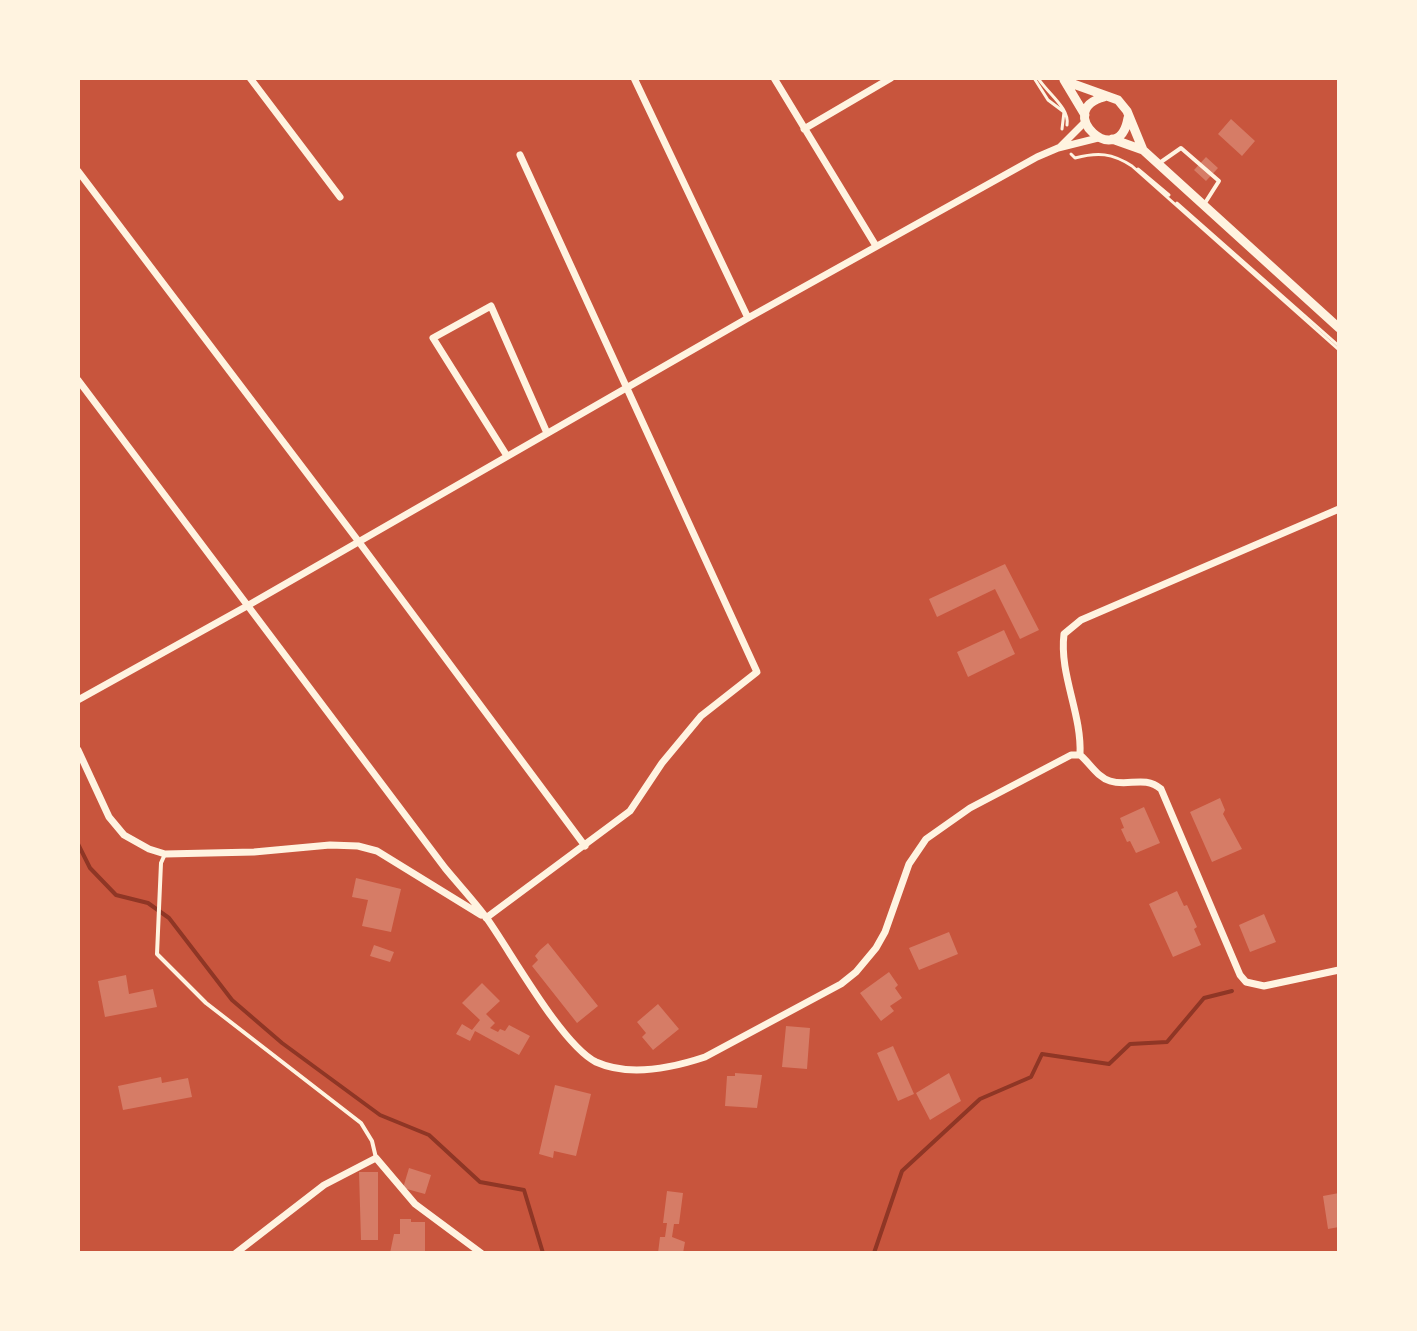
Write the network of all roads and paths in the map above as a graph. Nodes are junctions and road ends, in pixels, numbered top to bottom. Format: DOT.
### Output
graph roads {
  1 [pos="250,78"];
  2 [pos="634,78"];
  3 [pos="774,78"];
  4 [pos="891,78"];
  5 [pos="1036,78"];
  6 [pos="1063,80"];
  7 [pos="1104,97"];
  8 [pos="1128,118"];
  9 [pos="1085,119"];
  10 [pos="804,129"];
  11 [pos="1098,138"];
  12 [pos="1112,139"];
  13 [pos="1065,145"];
  14 [pos="1143,150"];
  15 [pos="520,155"];
  16 [pos="1158,164"];
  17 [pos="78,171"];
  18 [pos="340,197"];
  19 [pos="1204,205"];
  20 [pos="876,246"];
  21 [pos="748,318"];
  22 [pos="1339,328"];
  23 [pos="1339,348"];
  24 [pos="78,380"];
  25 [pos="627,386"];
  26 [pos="547,433"];
  27 [pos="507,456"];
  28 [pos="1339,509"];
  29 [pos="359,542"];
  30 [pos="247,606"];
  31 [pos="78,700"];
  32 [pos="78,750"];
  33 [pos="1080,755"];
  34 [pos="585,846"];
  35 [pos="165,854"];
  36 [pos="486,918"];
  37 [pos="1339,970"];
  38 [pos="376,1158"];
  39 [pos="236,1253"];
  40 [pos="481,1253"];
  1 -- 18 [label="street"];
  2 -- 21 [label="street"];
  3 -- 10 [label="street"];
  4 -- 10 [label="street"];
  5 -- 13 [label="path"];
  6 -- 7 [label="street"];
  6 -- 9 [label="street"];
  7 -- 8 [label="street"];
  7 -- 9 [label="street"];
  8 -- 12 [label="street"];
  8 -- 14 [label="street"];
  9 -- 11 [label="street"];
  9 -- 13 [label="street"];
  10 -- 20 [label="street"];
  11 -- 12 [label="street"];
  11 -- 13 [label="street"];
  12 -- 14 [label="street"];
  13 -- 20 [label="street"];
  13 -- 23 [label="path"];
  14 -- 16 [label="street"];
  15 -- 25 [label="street"];
  16 -- 19 [label="street"];
  16 -- 19 [label="lane"];
  17 -- 29 [label="street"];
  19 -- 22 [label="street"];
  20 -- 21 [label="street"];
  21 -- 25 [label="street"];
  24 -- 30 [label="street"];
  25 -- 26 [label="street"];
  25 -- 34 [label="street"];
  26 -- 27 [label="street"];
  26 -- 27 [label="street"];
  27 -- 29 [label="street"];
  28 -- 33 [label="street"];
  29 -- 30 [label="street"];
  29 -- 34 [label="street"];
  30 -- 31 [label="street"];
  30 -- 36 [label="street"];
  32 -- 35 [label="street"];
  33 -- 36 [label="street"];
  33 -- 37 [label="street"];
  34 -- 36 [label="street"];
  35 -- 36 [label="street"];
  35 -- 38 [label="lane"];
  38 -- 39 [label="street"];
  38 -- 40 [label="street"];
}
